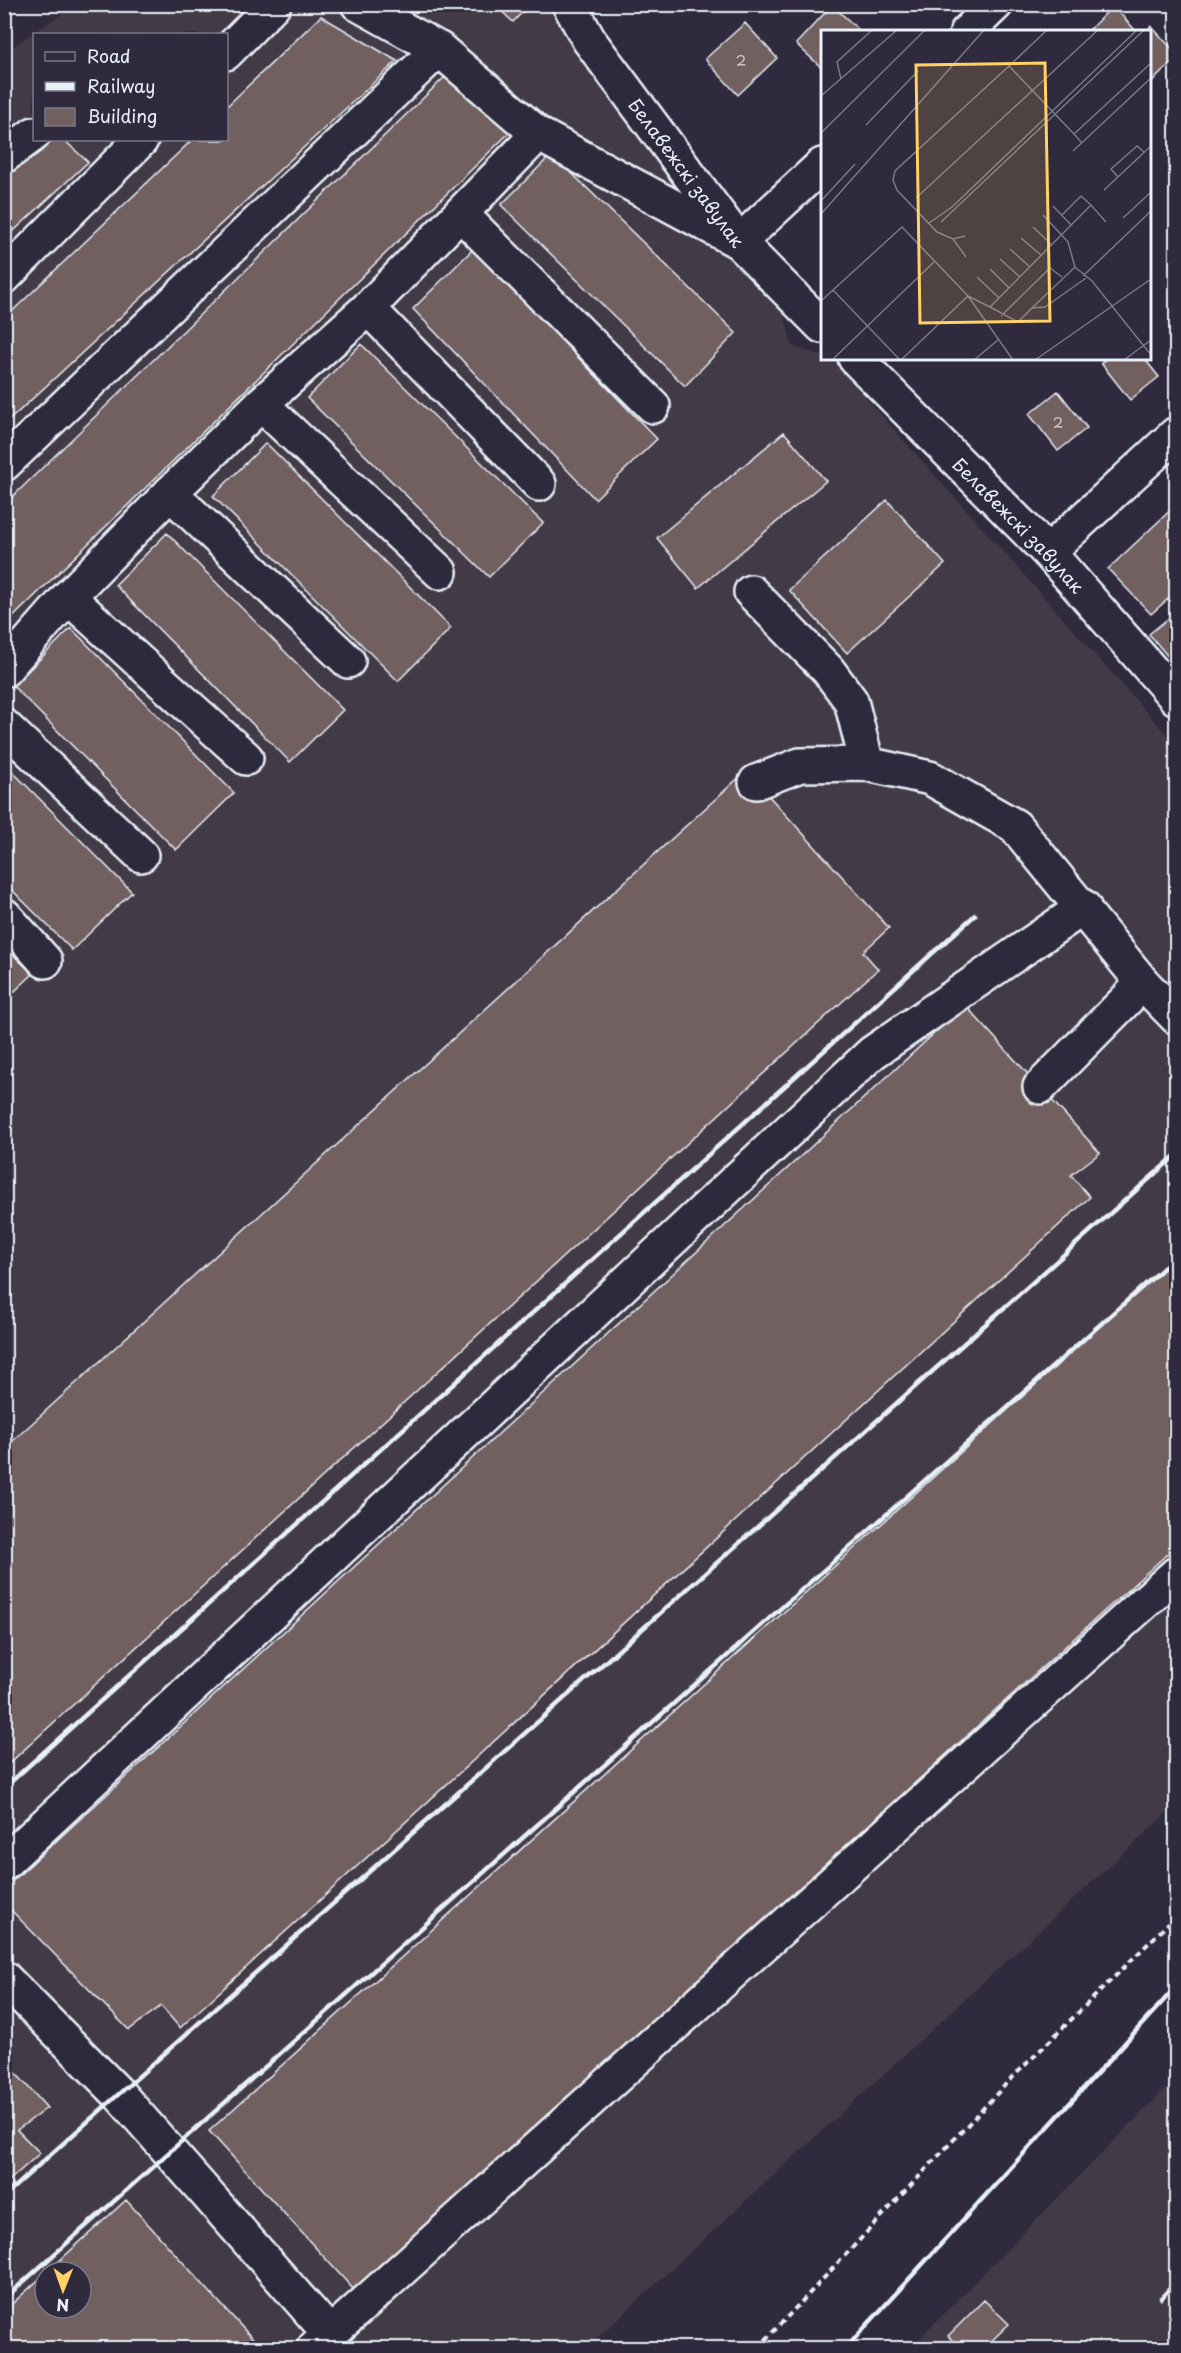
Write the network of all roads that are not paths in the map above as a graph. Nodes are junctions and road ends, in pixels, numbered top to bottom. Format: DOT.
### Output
graph roads {
  1 [pos="274,4"];
  2 [pos="358,4"];
  3 [pos="569,4"];
  4 [pos="996,4"];
  5 [pos="969,30"];
  6 [pos="439,49"];
  7 [pos="228,51"];
  8 [pos="538,134"];
  9 [pos="33,135"];
  10 [pos="140,141"];
  11 [pos="4,156"];
  12 [pos="821,166"];
  13 [pos="462,215"];
  14 [pos="739,242"];
  15 [pos="4,277"];
  16 [pos="368,308"];
  17 [pos="821,325"];
  18 [pos="857,360"];
  19 [pos="261,404"];
  20 [pos="653,406"];
  21 [pos="1176,434"];
  22 [pos="4,464"];
  23 [pos="539,484"];
  24 [pos="170,493"];
  25 [pos="1048,552"];
  26 [pos="440,572"];
  27 [pos="751,592"];
  28 [pos="68,597"];
  29 [pos="348,661"];
  30 [pos="4,670"];
  31 [pos="1176,698"];
  32 [pos="4,726"];
  33 [pos="246,758"];
  34 [pos="867,764"];
  35 [pos="756,782"];
  36 [pos="141,855"];
  37 [pos="1084,908"];
  38 [pos="4,915"];
  39 [pos="45,961"];
  40 [pos="1143,983"];
  41 [pos="1176,1017"];
  42 [pos="1040,1087"];
  43 [pos="1176,1574"];
  44 [pos="4,1863"];
  45 [pos="4,1978"];
  46 [pos="322,2341"];
  1 -- 7 [label="street"];
  2 -- 6 [label="street"];
  3 -- 14 [label="street, Белавежскі завулак"];
  4 -- 5 [label="street"];
  6 -- 8 [label="street"];
  6 -- 22 [label="street"];
  8 -- 13 [label="street"];
  8 -- 14 [label="street"];
  9 -- 11 [label="street"];
  10 -- 15 [label="street"];
  12 -- 14 [label="street"];
  13 -- 16 [label="street"];
  13 -- 20 [label="street"];
  14 -- 17 [label="street, Белавежскі завулак"];
  16 -- 19 [label="street"];
  16 -- 23 [label="street"];
  18 -- 25 [label="street, Белавежскі завулак"];
  19 -- 24 [label="street"];
  19 -- 26 [label="street"];
  21 -- 25 [label="street"];
  24 -- 28 [label="street"];
  24 -- 29 [label="street"];
  25 -- 31 [label="street, Белавежскі завулак"];
  27 -- 34 [label="street"];
  28 -- 30 [label="street"];
  28 -- 33 [label="street"];
  32 -- 36 [label="street"];
  34 -- 35 [label="street"];
  34 -- 37 [label="street"];
  37 -- 40 [label="street"];
  37 -- 44 [label="street"];
  38 -- 39 [label="street"];
  40 -- 41 [label="street"];
  40 -- 42 [label="street"];
  43 -- 46 [label="street"];
  45 -- 46 [label="street"];
}
